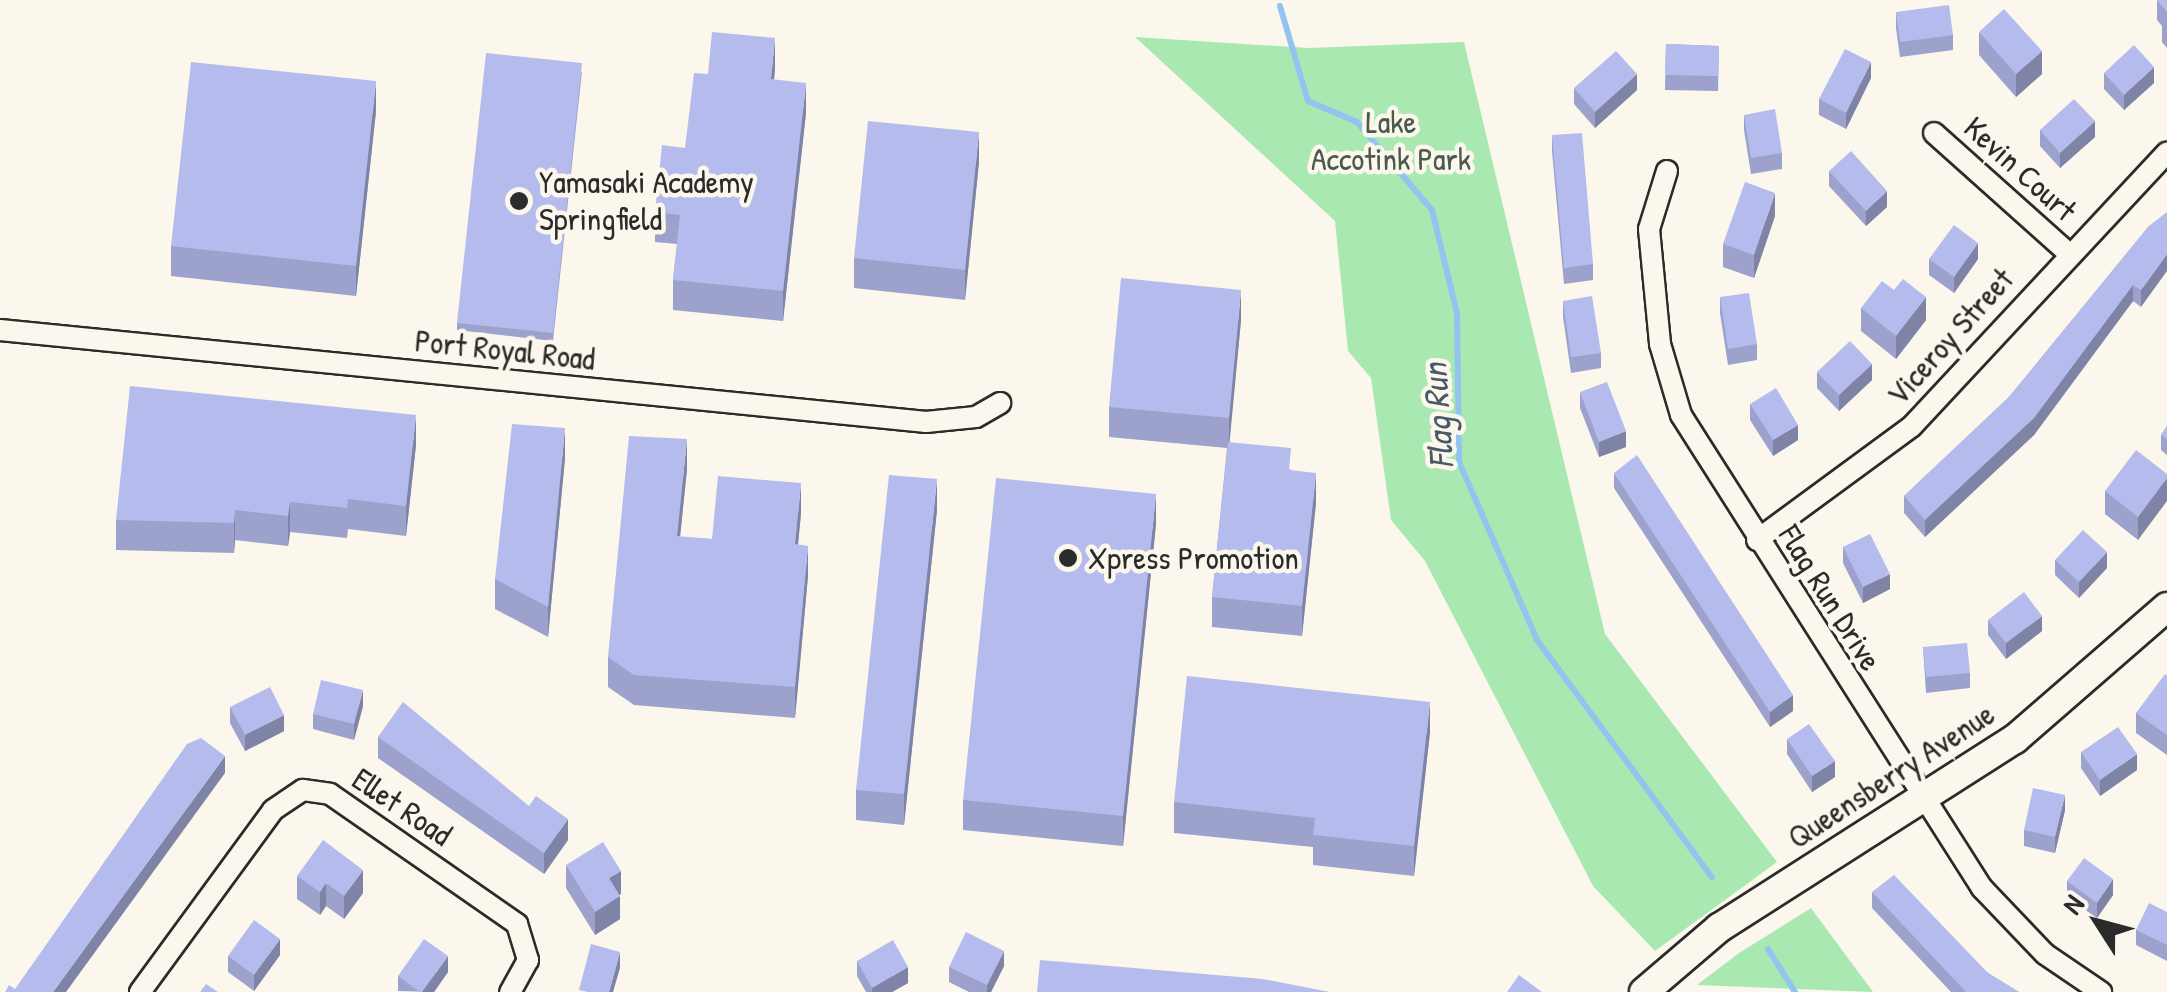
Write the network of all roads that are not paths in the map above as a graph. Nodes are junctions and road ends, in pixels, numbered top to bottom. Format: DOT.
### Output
graph roads {
  1 [pos="1934,133"];
  2 [pos="2167,152"];
  3 [pos="1668,171"];
  4 [pos="2066,250"];
  5 [pos="0,330"];
  6 [pos="1000,404"];
  7 [pos="1758,540"];
  8 [pos="2167,607"];
  9 [pos="1922,799"];
  10 [pos="140,992"];
  11 [pos="510,992"];
  12 [pos="1644,992"];
  13 [pos="2100,992"];
  1 -- 4 [label="street, Kevin Court"];
  2 -- 4 [label="street, Viceroy Street"];
  3 -- 7 [label="street, Flag Run Drive"];
  4 -- 7 [label="street, Viceroy Street"];
  5 -- 6 [label="street, Port Royal Road"];
  7 -- 9 [label="street, Flag Run Drive"];
  8 -- 9 [label="street, Queensberry Avenue"];
  9 -- 12 [label="street, Queensberry Avenue"];
  9 -- 13 [label="street, Flag Run Drive"];
  10 -- 11 [label="street, Ellet Road"];
}
